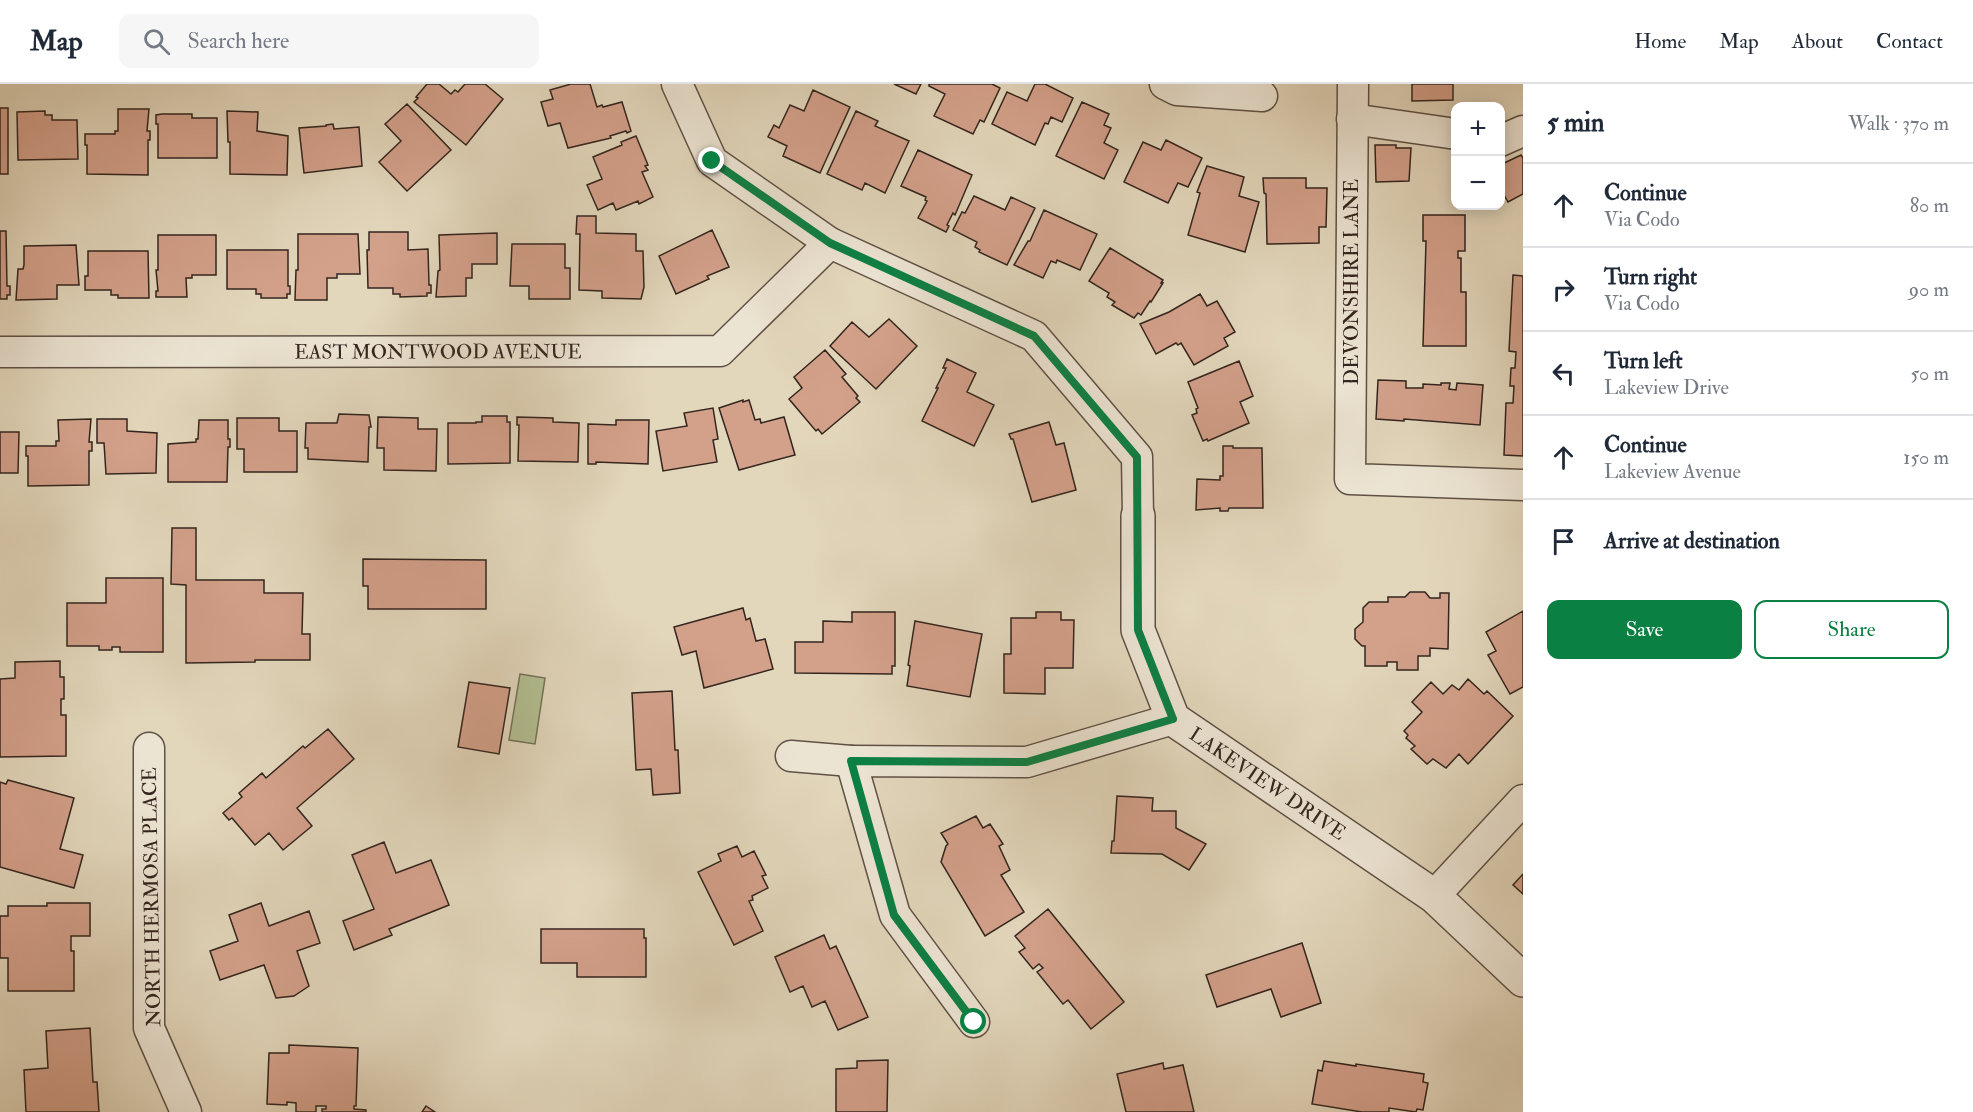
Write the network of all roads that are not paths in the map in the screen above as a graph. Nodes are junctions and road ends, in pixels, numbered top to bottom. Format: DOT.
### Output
graph roads {
  1 [pos="676,84"];
  2 [pos="1165,84"];
  3 [pos="1353,84"];
  4 [pos="1262,96"];
  5 [pos="1352,119"];
  6 [pos="1523,131"];
  7 [pos="1451,133"];
  8 [pos="1505,139"];
  9 [pos="830,243"];
  10 [pos="0,352"];
  11 [pos="1523,485"];
  12 [pos="1138,516"];
  13 [pos="1173,719"];
  14 [pos="150,747"];
  15 [pos="791,756"];
  16 [pos="851,761"];
  17 [pos="1523,800"];
  18 [pos="1434,896"];
  19 [pos="1523,980"];
  20 [pos="974,1022"];
  21 [pos="186,1112"];
  1 -- 9 [label="street"];
  2 -- 4 [label="street"];
  3 -- 5 [label="street, DEVONSHIRE LANE"];
  5 -- 7 [label="street"];
  5 -- 11 [label="street, DEVONSHIRE LANE"];
  6 -- 8 [label="street"];
  9 -- 10 [label="street, EAST MONTWOOD AVENUE"];
  9 -- 12 [label="street"];
  12 -- 13 [label="street, LAKEVIEW DRIVE"];
  13 -- 16 [label="street"];
  13 -- 18 [label="street, LAKEVIEW DRIVE"];
  14 -- 21 [label="street, NORTH HERMOSA PLACE"];
  15 -- 16 [label="street"];
  16 -- 20 [label="street"];
  17 -- 18 [label="street"];
  18 -- 19 [label="street, LAKEVIEW DRIVE"];
}
